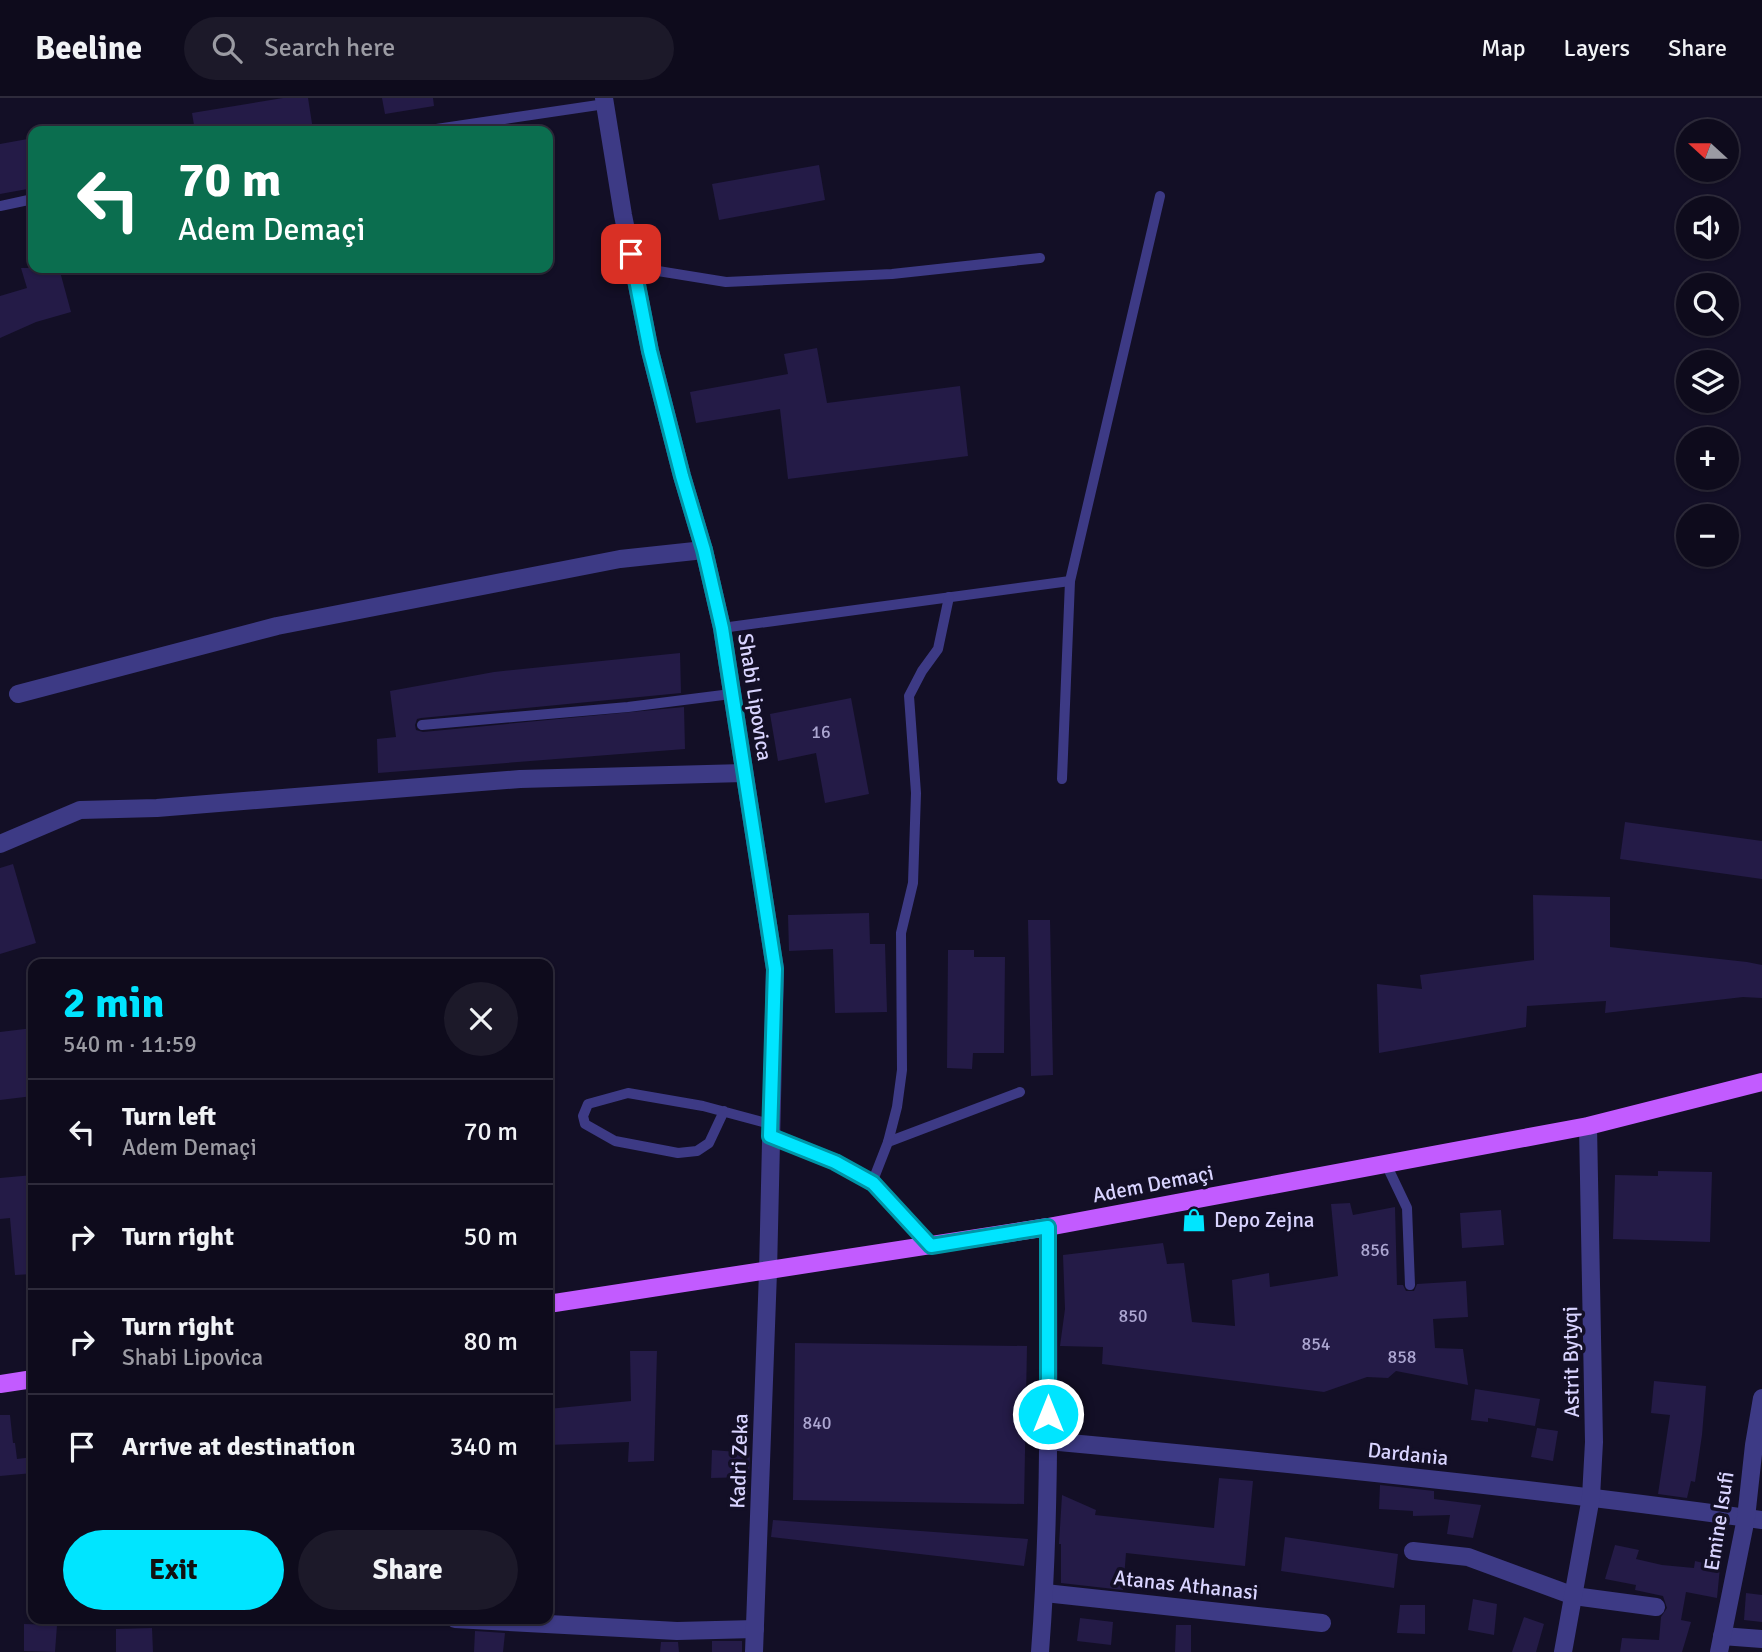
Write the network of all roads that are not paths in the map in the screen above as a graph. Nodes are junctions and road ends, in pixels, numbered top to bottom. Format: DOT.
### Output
graph roads {
  1 [pos="604,101"];
  2 [pos="453,126"];
  3 [pos="1160,196"];
  4 [pos="28,200"];
  5 [pos="0,206"];
  6 [pos="1040,258"];
  7 [pos="635,274"];
  8 [pos="704,550"];
  9 [pos="1070,580"];
  10 [pos="949,597"];
  11 [pos="722,628"];
  12 [pos="18,694"];
  13 [pos="731,694"];
  14 [pos="422,725"];
  15 [pos="744,773"];
  16 [pos="1062,779"];
  17 [pos="0,844"];
  18 [pos="1762,1082"];
  19 [pos="1020,1092"];
  20 [pos="724,1111"];
  21 [pos="1588,1126"];
  22 [pos="770,1130"];
  23 [pos="888,1142"];
  24 [pos="1386,1164"];
  25 [pos="873,1183"];
  26 [pos="1048,1227"];
  27 [pos="931,1246"];
  28 [pos="768,1272"];
  29 [pos="1410,1284"];
  30 [pos="553,1303"];
  31 [pos="28,1380"];
  32 [pos="0,1384"];
  33 [pos="1762,1398"];
  34 [pos="1048,1441"];
  35 [pos="1591,1497"];
  36 [pos="1754,1519"];
  37 [pos="1413,1551"];
  38 [pos="1045,1593"];
  39 [pos="1574,1597"];
  40 [pos="1656,1607"];
  41 [pos="1322,1623"];
  42 [pos="540,1624"];
  43 [pos="755,1629"];
  44 [pos="1762,1639"];
  45 [pos="1720,1644"];
  46 [pos="754,1652"];
  47 [pos="1040,1652"];
  48 [pos="1563,1652"];
  1 -- 2 [label="lane"];
  1 -- 7 [label="street, Shabi Lipovica"];
  3 -- 9 [label="lane"];
  4 -- 5 [label="lane"];
  6 -- 7 [label="lane"];
  7 -- 8 [label="street, Shabi Lipovica"];
  8 -- 11 [label="street, Shabi Lipovica"];
  8 -- 12 [label="street"];
  9 -- 10 [label="lane"];
  9 -- 16 [label="lane"];
  10 -- 11 [label="lane"];
  10 -- 23 [label="lane"];
  11 -- 13 [label="street, Shabi Lipovica"];
  13 -- 14 [label="lane"];
  13 -- 15 [label="street, Shabi Lipovica"];
  15 -- 17 [label="street"];
  15 -- 22 [label="street, Shabi Lipovica"];
  18 -- 21 [label="main road, Adem Demaçi"];
  19 -- 23 [label="lane"];
  20 -- 20 [label="lane"];
  20 -- 22 [label="lane"];
  21 -- 24 [label="main road, Adem Demaçi"];
  21 -- 35 [label="street, Astrit Bytyqi"];
  22 -- 25 [label="lane"];
  22 -- 28 [label="street, Shabi Lipovica"];
  23 -- 25 [label="lane"];
  24 -- 26 [label="main road, Adem Demaçi"];
  24 -- 29 [label="lane"];
  25 -- 27 [label="lane"];
  26 -- 27 [label="main road, Adem Demaçi"];
  26 -- 34 [label="street"];
  27 -- 28 [label="main road, Adem Demaçi"];
  28 -- 30 [label="main road, Adem Demaçi"];
  28 -- 43 [label="street, Kadri Zeka"];
  31 -- 32 [label="main road"];
  33 -- 36 [label="street, Emine Isufi"];
  34 -- 35 [label="street, Dardania"];
  34 -- 38 [label="street"];
  35 -- 36 [label="street, Dardania"];
  35 -- 39 [label="street, Astrit Bytyqi"];
  36 -- 45 [label="street, Emine Isufi"];
  37 -- 39 [label="street"];
  38 -- 41 [label="street, Atanas Athanasi"];
  38 -- 47 [label="street"];
  39 -- 40 [label="street"];
  39 -- 48 [label="street, Astrit Bytyqi"];
  42 -- 43 [label="street"];
  43 -- 46 [label="street, Kadri Zeka"];
  44 -- 45 [label="street"];
}
